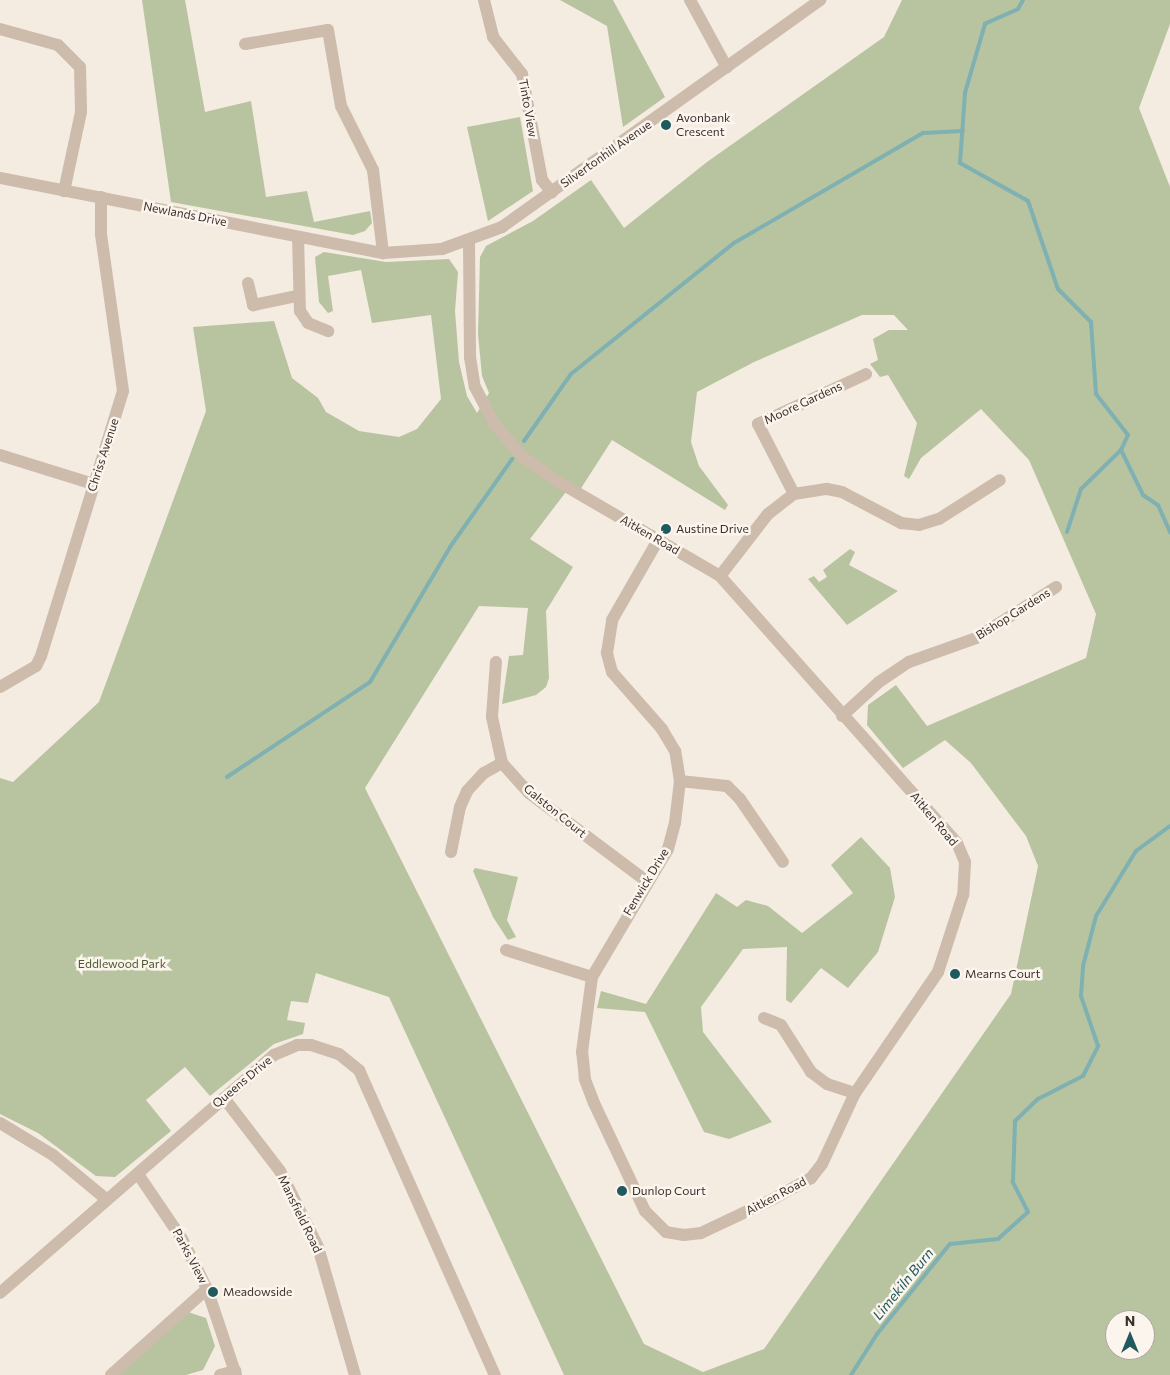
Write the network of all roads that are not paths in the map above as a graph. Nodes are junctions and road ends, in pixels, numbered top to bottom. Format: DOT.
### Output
graph roads {
  1 [pos="484,0"];
  2 [pos="690,0"];
  3 [pos="820,0"];
  4 [pos="0,29"];
  5 [pos="245,44"];
  6 [pos="727,68"];
  7 [pos="0,178"];
  8 [pos="64,191"];
  9 [pos="552,192"];
  10 [pos="100,197"];
  11 [pos="298,236"];
  12 [pos="469,241"];
  13 [pos="376,252"];
  14 [pos="248,283"];
  15 [pos="297,296"];
  16 [pos="328,331"];
  17 [pos="866,374"];
  18 [pos="0,455"];
  19 [pos="1000,480"];
  20 [pos="93,484"];
  21 [pos="794,494"];
  22 [pos="658,540"];
  23 [pos="720,576"];
  24 [pos="1056,587"];
  25 [pos="496,662"];
  26 [pos="0,687"];
  27 [pos="842,716"];
  28 [pos="502,763"];
  29 [pos="680,781"];
  30 [pos="452,852"];
  31 [pos="782,862"];
  32 [pos="646,882"];
  33 [pos="506,950"];
  34 [pos="592,977"];
  35 [pos="764,1018"];
  36 [pos="855,1092"];
  37 [pos="224,1098"];
  38 [pos="0,1123"];
  39 [pos="138,1174"];
  40 [pos="106,1199"];
  41 [pos="207,1289"];
  42 [pos="0,1292"];
  43 [pos="235,1373"];
  44 [pos="112,1375"];
  45 [pos="220,1375"];
  46 [pos="355,1375"];
  47 [pos="495,1375"];
  1 -- 9 [label="street, Tinto View"];
  2 -- 6 [label="street"];
  3 -- 6 [label="street, Silvertonhill Avenue"];
  4 -- 8 [label="street"];
  5 -- 13 [label="street"];
  6 -- 9 [label="street, Silvertonhill Avenue"];
  7 -- 8 [label="street, Newlands Drive"];
  8 -- 10 [label="street, Newlands Drive"];
  9 -- 12 [label="street, Silvertonhill Avenue"];
  10 -- 11 [label="street, Newlands Drive"];
  10 -- 20 [label="street, Chriss Avenue"];
  11 -- 13 [label="street, Newlands Drive"];
  11 -- 15 [label="street"];
  12 -- 13 [label="street, Silvertonhill Avenue"];
  12 -- 22 [label="street, Aitken Road"];
  14 -- 15 [label="street"];
  15 -- 16 [label="street"];
  17 -- 21 [label="street, Moore Gardens"];
  18 -- 20 [label="street"];
  19 -- 21 [label="street"];
  20 -- 26 [label="street, Chriss Avenue"];
  21 -- 23 [label="street"];
  22 -- 23 [label="street, Aitken Road"];
  22 -- 29 [label="street, Fenwick Drive"];
  23 -- 27 [label="street, Aitken Road"];
  24 -- 27 [label="street, Bishop Gardens"];
  25 -- 28 [label="street, Galston Court"];
  27 -- 36 [label="street, Aitken Road"];
  28 -- 30 [label="street"];
  28 -- 32 [label="street, Galston Court"];
  29 -- 31 [label="street"];
  29 -- 32 [label="street, Fenwick Drive"];
  32 -- 34 [label="street, Fenwick Drive"];
  33 -- 34 [label="street"];
  34 -- 36 [label="street, Aitken Road"];
  35 -- 36 [label="street"];
  37 -- 39 [label="street, Queens Drive"];
  37 -- 46 [label="street, Mansfield Road"];
  37 -- 47 [label="street, Queens Drive"];
  38 -- 40 [label="street"];
  39 -- 40 [label="street, Queens Drive"];
  39 -- 41 [label="street, Parks View"];
  40 -- 42 [label="street, Queens Drive"];
  41 -- 43 [label="street, Parks View"];
  41 -- 44 [label="street"];
  43 -- 45 [label="street"];
}
